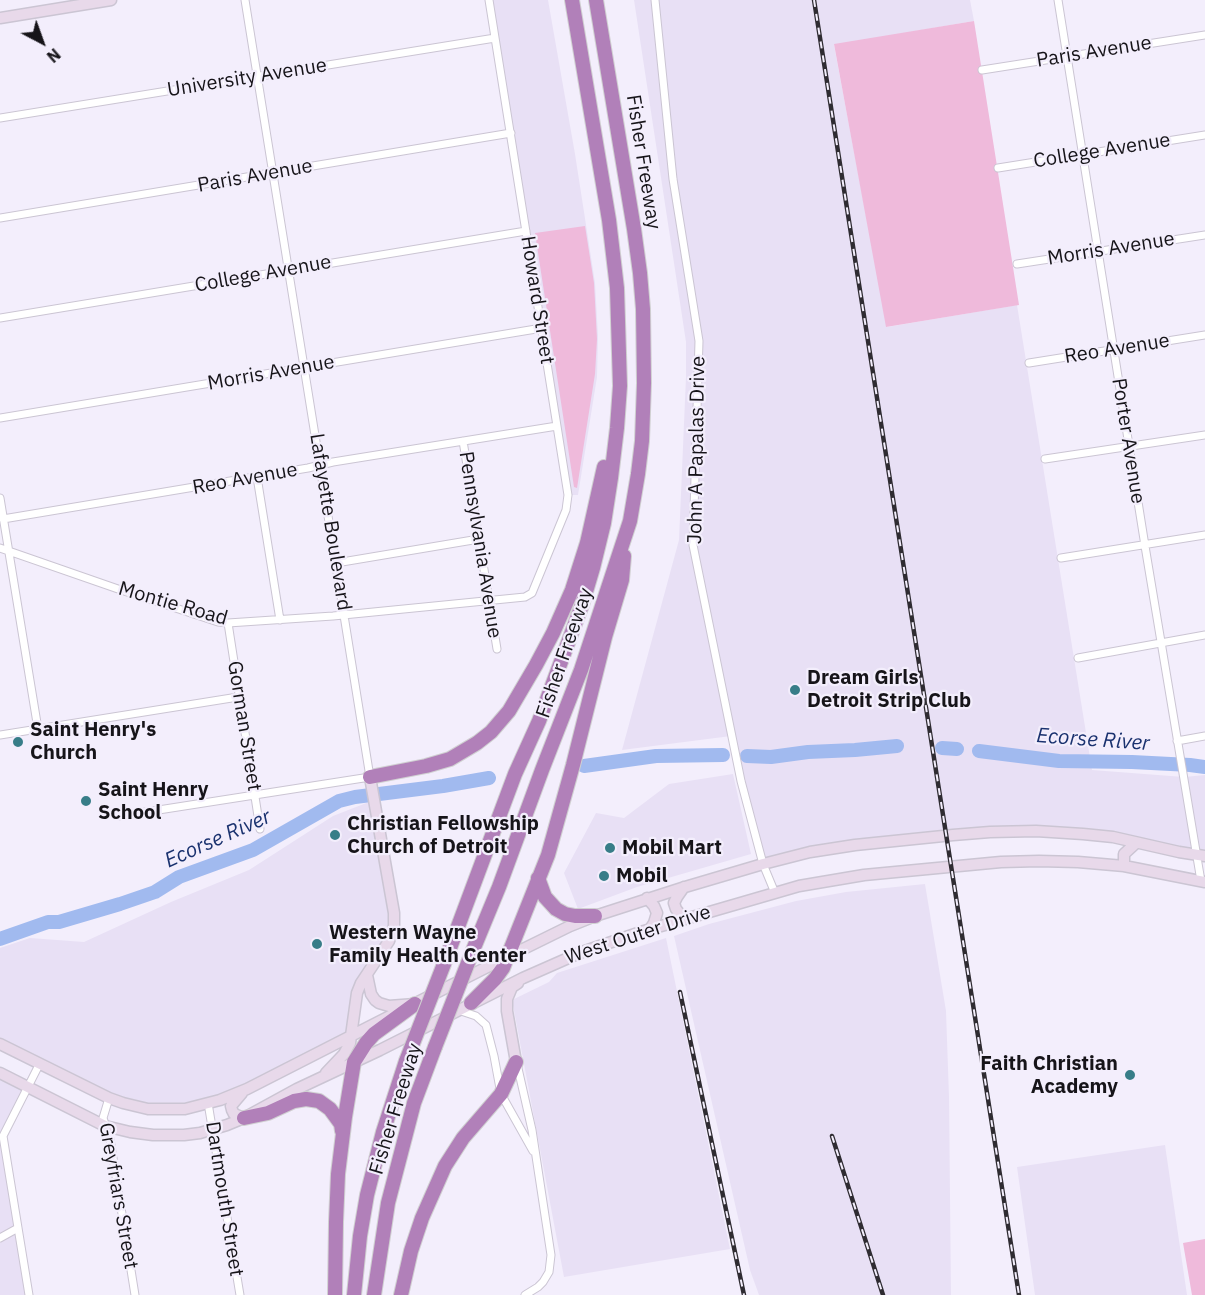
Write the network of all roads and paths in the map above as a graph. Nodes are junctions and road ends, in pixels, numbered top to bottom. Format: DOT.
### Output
graph roads {
  1 [pos="111,0"];
  2 [pos="245,0"];
  3 [pos="489,0"];
  4 [pos="572,0"];
  5 [pos="596,0"];
  6 [pos="655,0"];
  7 [pos="1058,0"];
  8 [pos="0,18"];
  9 [pos="1205,35"];
  10 [pos="495,38"];
  11 [pos="1067,57"];
  12 [pos="982,70"];
  13 [pos="257,76"];
  14 [pos="0,118"];
  15 [pos="511,133"];
  16 [pos="1205,135"];
  17 [pos="1082,155"];
  18 [pos="998,168"];
  19 [pos="273,173"];
  20 [pos="0,218"];
  21 [pos="526,231"];
  22 [pos="1205,235"];
  23 [pos="1098,251"];
  24 [pos="1017,264"];
  25 [pos="289,271"];
  26 [pos="0,318"];
  27 [pos="542,328"];
  28 [pos="1205,335"];
  29 [pos="1114,349"];
  30 [pos="1029,363"];
  31 [pos="305,368"];
  32 [pos="620,386"];
  33 [pos="0,418"];
  34 [pos="557,426"];
  35 [pos="1205,435"];
  36 [pos="464,441"];
  37 [pos="1130,446"];
  38 [pos="1045,459"];
  39 [pos="321,465"];
  40 [pos="257,477"];
  41 [pos="0,498"];
  42 [pos="3,519"];
  43 [pos="1205,535"];
  44 [pos="479,538"];
  45 [pos="624,539"];
  46 [pos="1145,545"];
  47 [pos="0,548"];
  48 [pos="9,551"];
  49 [pos="1061,558"];
  50 [pos="336,562"];
  51 [pos="531,594"];
  52 [pos="490,600"];
  53 [pos="344,615"];
  54 [pos="280,620"];
  55 [pos="228,623"];
  56 [pos="1205,635"];
  57 [pos="1161,643"];
  58 [pos="497,649"];
  59 [pos="1078,658"];
  60 [pos="238,697"];
  61 [pos="38,729"];
  62 [pos="0,735"];
  63 [pos="1205,736"];
  64 [pos="1177,741"];
  65 [pos="372,789"];
  66 [pos="255,795"];
  67 [pos="120,816"];
  68 [pos="260,829"];
  69 [pos="1136,843"];
  70 [pos="1200,855"];
  71 [pos="763,864"];
  72 [pos="1124,866"];
  73 [pos="538,878"];
  74 [pos="1203,881"];
  75 [pos="685,887"];
  76 [pos="775,892"];
  77 [pos="647,898"];
  78 [pos="595,916"];
  79 [pos="684,919"];
  80 [pos="650,929"];
  81 [pos="507,957"];
  82 [pos="367,975"];
  83 [pos="523,978"];
  84 [pos="471,1003"];
  85 [pos="415,1004"];
  86 [pos="458,1010"];
  87 [pos="351,1035"];
  88 [pos="0,1044"];
  89 [pos="354,1062"];
  90 [pos="516,1062"];
  91 [pos="40,1063"];
  92 [pos="0,1073"];
  93 [pos="322,1077"];
  94 [pos="28,1087"];
  95 [pos="247,1089"];
  96 [pos="501,1094"];
  97 [pos="109,1098"];
  98 [pos="208,1103"];
  99 [pos="244,1118"];
  100 [pos="105,1126"];
  101 [pos="214,1130"];
  102 [pos="343,1132"];
  103 [pos="536,1156"];
  104 [pos="18,1228"];
  105 [pos="0,1238"];
  106 [pos="29,1295"];
  107 [pos="135,1295"];
  108 [pos="240,1295"];
  109 [pos="335,1295"];
  110 [pos="354,1295"];
  111 [pos="374,1295"];
  112 [pos="401,1295"];
  113 [pos="525,1295"];
  1 -- 8 [label="main road"];
  2 -- 13 [label="street, Lafayette Boulevard"];
  3 -- 10 [label="street, Howard Street"];
  4 -- 32 [label="highway, Fisher Freeway"];
  5 -- 45 [label="highway, Fisher Freeway"];
  6 -- 71 [label="street, John A Papalas Drive"];
  7 -- 11 [label="street, Porter Avenue"];
  9 -- 11 [label="street, Paris Avenue"];
  10 -- 13 [label="street, University Avenue"];
  10 -- 15 [label="street, Howard Street"];
  11 -- 12 [label="street, Paris Avenue"];
  11 -- 17 [label="street, Porter Avenue"];
  13 -- 14 [label="street, University Avenue"];
  13 -- 19 [label="street, Lafayette Boulevard"];
  15 -- 19 [label="street, Paris Avenue"];
  15 -- 21 [label="street, Howard Street"];
  16 -- 17 [label="street, College Avenue"];
  17 -- 18 [label="street, College Avenue"];
  17 -- 23 [label="street, Porter Avenue"];
  19 -- 20 [label="street, Paris Avenue"];
  19 -- 25 [label="street, Lafayette Boulevard"];
  21 -- 25 [label="street, College Avenue"];
  21 -- 27 [label="street, Howard Street"];
  22 -- 23 [label="street, Morris Avenue"];
  23 -- 24 [label="street, Morris Avenue"];
  23 -- 29 [label="street, Porter Avenue"];
  25 -- 26 [label="street, College Avenue"];
  25 -- 31 [label="street, Lafayette Boulevard"];
  27 -- 31 [label="street, Morris Avenue"];
  27 -- 34 [label="street, Howard Street"];
  28 -- 29 [label="street, Reo Avenue"];
  29 -- 30 [label="street, Reo Avenue"];
  29 -- 37 [label="street, Porter Avenue"];
  31 -- 33 [label="street, Morris Avenue"];
  31 -- 39 [label="street, Lafayette Boulevard"];
  32 -- 65 [label="highway"];
  32 -- 110 [label="highway, Fisher Freeway, bridge"];
  34 -- 36 [label="street, Reo Avenue"];
  34 -- 51 [label="street, Howard Street"];
  35 -- 37 [label="street"];
  36 -- 39 [label="street, Reo Avenue"];
  36 -- 44 [label="street, Pennsylvania Avenue"];
  37 -- 38 [label="street"];
  37 -- 46 [label="street, Porter Avenue"];
  39 -- 40 [label="street, Reo Avenue"];
  39 -- 50 [label="street, Lafayette Boulevard"];
  40 -- 42 [label="street, Reo Avenue"];
  40 -- 54 [label="street"];
  41 -- 42 [label="street"];
  42 -- 48 [label="street"];
  43 -- 46 [label="street"];
  44 -- 50 [label="street"];
  44 -- 52 [label="street, Pennsylvania Avenue"];
  45 -- 73 [label="highway"];
  45 -- 111 [label="highway, Fisher Freeway, bridge"];
  46 -- 49 [label="street"];
  46 -- 57 [label="street, Porter Avenue"];
  47 -- 48 [label="street, Montie Road"];
  48 -- 55 [label="street, Montie Road"];
  48 -- 61 [label="street"];
  50 -- 53 [label="street, Lafayette Boulevard"];
  51 -- 52 [label="street, Montie Road"];
  52 -- 53 [label="street, Montie Road"];
  52 -- 58 [label="street, Pennsylvania Avenue"];
  53 -- 54 [label="street, Montie Road"];
  53 -- 65 [label="street, Lafayette Boulevard"];
  54 -- 55 [label="street, Montie Road"];
  55 -- 60 [label="street, Gorman Street"];
  56 -- 57 [label="street"];
  57 -- 59 [label="street"];
  57 -- 64 [label="street, Porter Avenue"];
  60 -- 61 [label="street"];
  60 -- 66 [label="street, Gorman Street"];
  61 -- 62 [label="street"];
  63 -- 64 [label="street"];
  64 -- 70 [label="street, Porter Avenue"];
  65 -- 66 [label="street"];
  65 -- 82 [label="main road, Lafayette Boulevard"];
  66 -- 67 [label="street"];
  66 -- 68 [label="street, Gorman Street"];
  69 -- 70 [label="main road, West Outer Drive"];
  69 -- 71 [label="main road, West Outer Drive"];
  69 -- 72 [label="main road"];
  70 -- 74 [label="street, Porter Avenue"];
  71 -- 75 [label="main road, West Outer Drive"];
  71 -- 76 [label="street, John A Papalas Drive"];
  72 -- 74 [label="main road, West Outer Drive"];
  72 -- 76 [label="main road, West Outer Drive"];
  73 -- 78 [label="highway"];
  73 -- 81 [label="highway"];
  75 -- 77 [label="main road, West Outer Drive"];
  75 -- 79 [label="main road"];
  76 -- 79 [label="main road, West Outer Drive"];
  77 -- 78 [label="main road, West Outer Drive"];
  77 -- 80 [label="main road"];
  78 -- 81 [label="main road, West Outer Drive"];
  79 -- 80 [label="main road, West Outer Drive"];
  80 -- 83 [label="main road, West Outer Drive"];
  81 -- 84 [label="highway"];
  81 -- 85 [label="main road, West Outer Drive"];
  82 -- 85 [label="main road"];
  82 -- 87 [label="main road, Lafayette Boulevard"];
  83 -- 84 [label="main road, West Outer Drive"];
  83 -- 90 [label="main road"];
  84 -- 86 [label="main road, West Outer Drive"];
  85 -- 87 [label="main road, West Outer Drive"];
  85 -- 89 [label="highway"];
  86 -- 89 [label="main road, West Outer Drive"];
  86 -- 96 [label="street"];
  87 -- 93 [label="main road"];
  87 -- 95 [label="main road, West Outer Drive"];
  88 -- 91 [label="main road, West Outer Drive"];
  89 -- 93 [label="main road, West Outer Drive"];
  89 -- 102 [label="highway"];
  90 -- 96 [label="highway"];
  90 -- 103 [label="street"];
  91 -- 94 [label="street"];
  91 -- 97 [label="main road, West Outer Drive"];
  92 -- 94 [label="main road, West Outer Drive"];
  93 -- 99 [label="main road, West Outer Drive"];
  94 -- 100 [label="main road, West Outer Drive"];
  94 -- 104 [label="street"];
  95 -- 98 [label="main road, West Outer Drive"];
  95 -- 99 [label="main road"];
  96 -- 103 [label="street"];
  96 -- 112 [label="highway"];
  97 -- 98 [label="main road, West Outer Drive"];
  97 -- 100 [label="street, Greyfriars Street"];
  98 -- 101 [label="street, Dartmouth Street"];
  99 -- 101 [label="main road, West Outer Drive"];
  99 -- 102 [label="highway"];
  100 -- 101 [label="main road, West Outer Drive"];
  100 -- 107 [label="street, Greyfriars Street"];
  101 -- 108 [label="street, Dartmouth Street"];
  102 -- 109 [label="highway"];
  103 -- 113 [label="street"];
  104 -- 105 [label="street"];
  104 -- 106 [label="street"];
}
